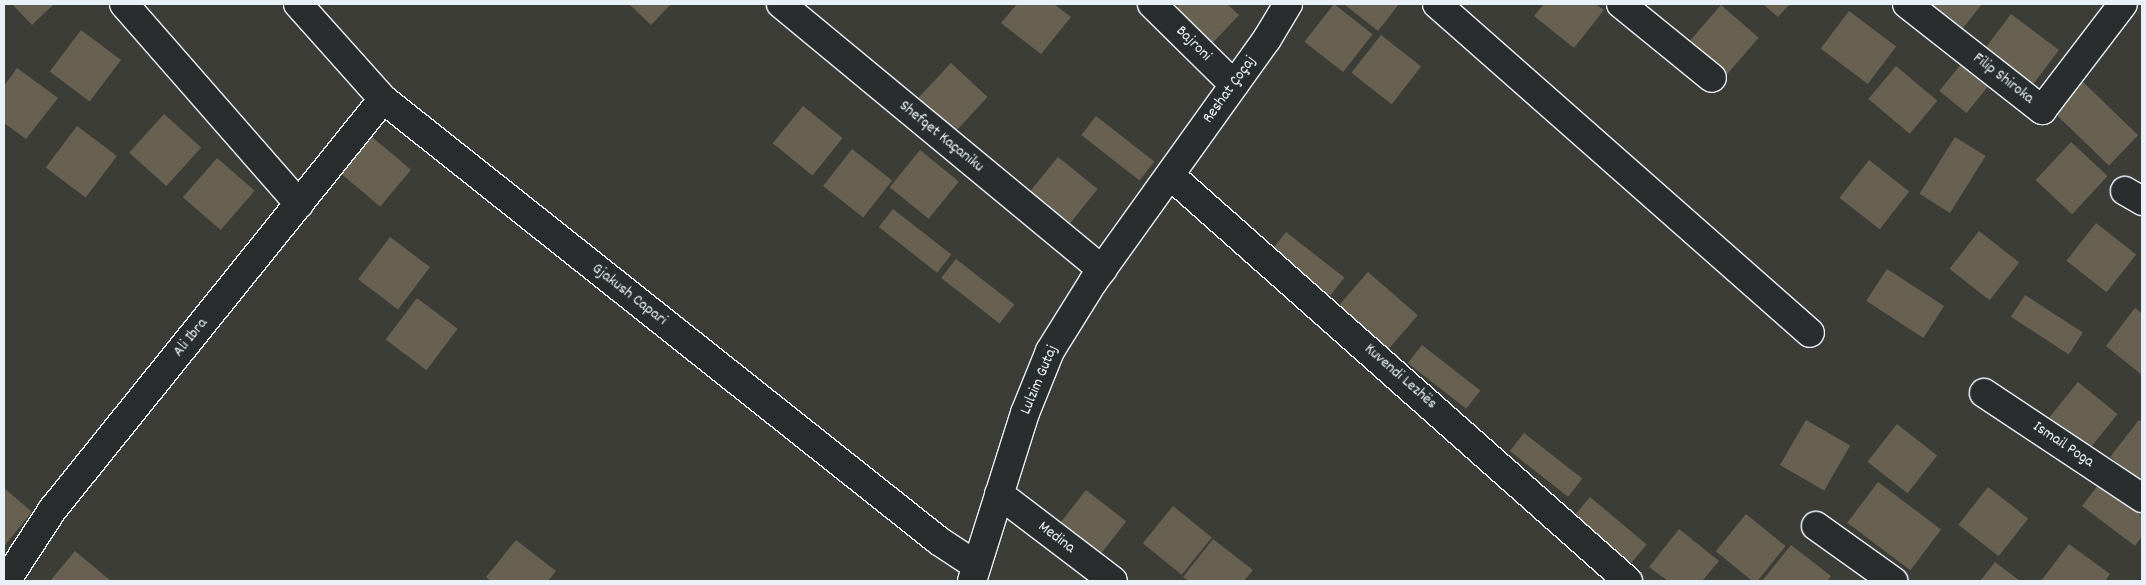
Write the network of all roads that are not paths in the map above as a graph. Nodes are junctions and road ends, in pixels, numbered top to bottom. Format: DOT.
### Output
graph roads {
  1 [pos="124,4"];
  2 [pos="298,4"];
  3 [pos="781,4"];
  4 [pos="1152,4"];
  5 [pos="1288,4"];
  6 [pos="1437,4"];
  7 [pos="1621,4"];
  8 [pos="1907,4"];
  9 [pos="2123,4"];
  10 [pos="1712,78"];
  11 [pos="1234,84"];
  12 [pos="383,99"];
  13 [pos="1170,175"];
  14 [pos="299,204"];
  15 [pos="1102,270"];
  16 [pos="1810,333"];
  17 [pos="1984,392"];
  18 [pos="999,494"];
  19 [pos="2142,498"];
  20 [pos="1816,526"];
  21 [pos="975,574"];
  22 [pos="6,581"];
  23 [pos="1113,581"];
  24 [pos="1628,581"];
  25 [pos="1893,581"];
  1 -- 14 [label="street"];
  2 -- 12 [label="street, Gjakush Capari"];
  3 -- 15 [label="street, Shefqet Kaçaniku"];
  4 -- 11 [label="street, Bajroni"];
  5 -- 11 [label="street, Reshat Çoçaj"];
  6 -- 16 [label="street"];
  7 -- 10 [label="street"];
  8 -- 9 [label="street, Filip Shiroka"];
  11 -- 13 [label="street, Reshat Çoçaj"];
  12 -- 14 [label="street, Ali Ibra"];
  12 -- 21 [label="street, Gjakush Capari"];
  13 -- 15 [label="street, Lulzim Gutaj"];
  13 -- 24 [label="street, Kuvendi Lezhës"];
  14 -- 22 [label="street, Ali Ibra"];
  15 -- 18 [label="street, Lulzim Gutaj"];
  17 -- 19 [label="street, Ismail Poga"];
  18 -- 21 [label="street, Lulzim Gutaj"];
  18 -- 23 [label="street, Medina"];
  20 -- 25 [label="street"];
}
